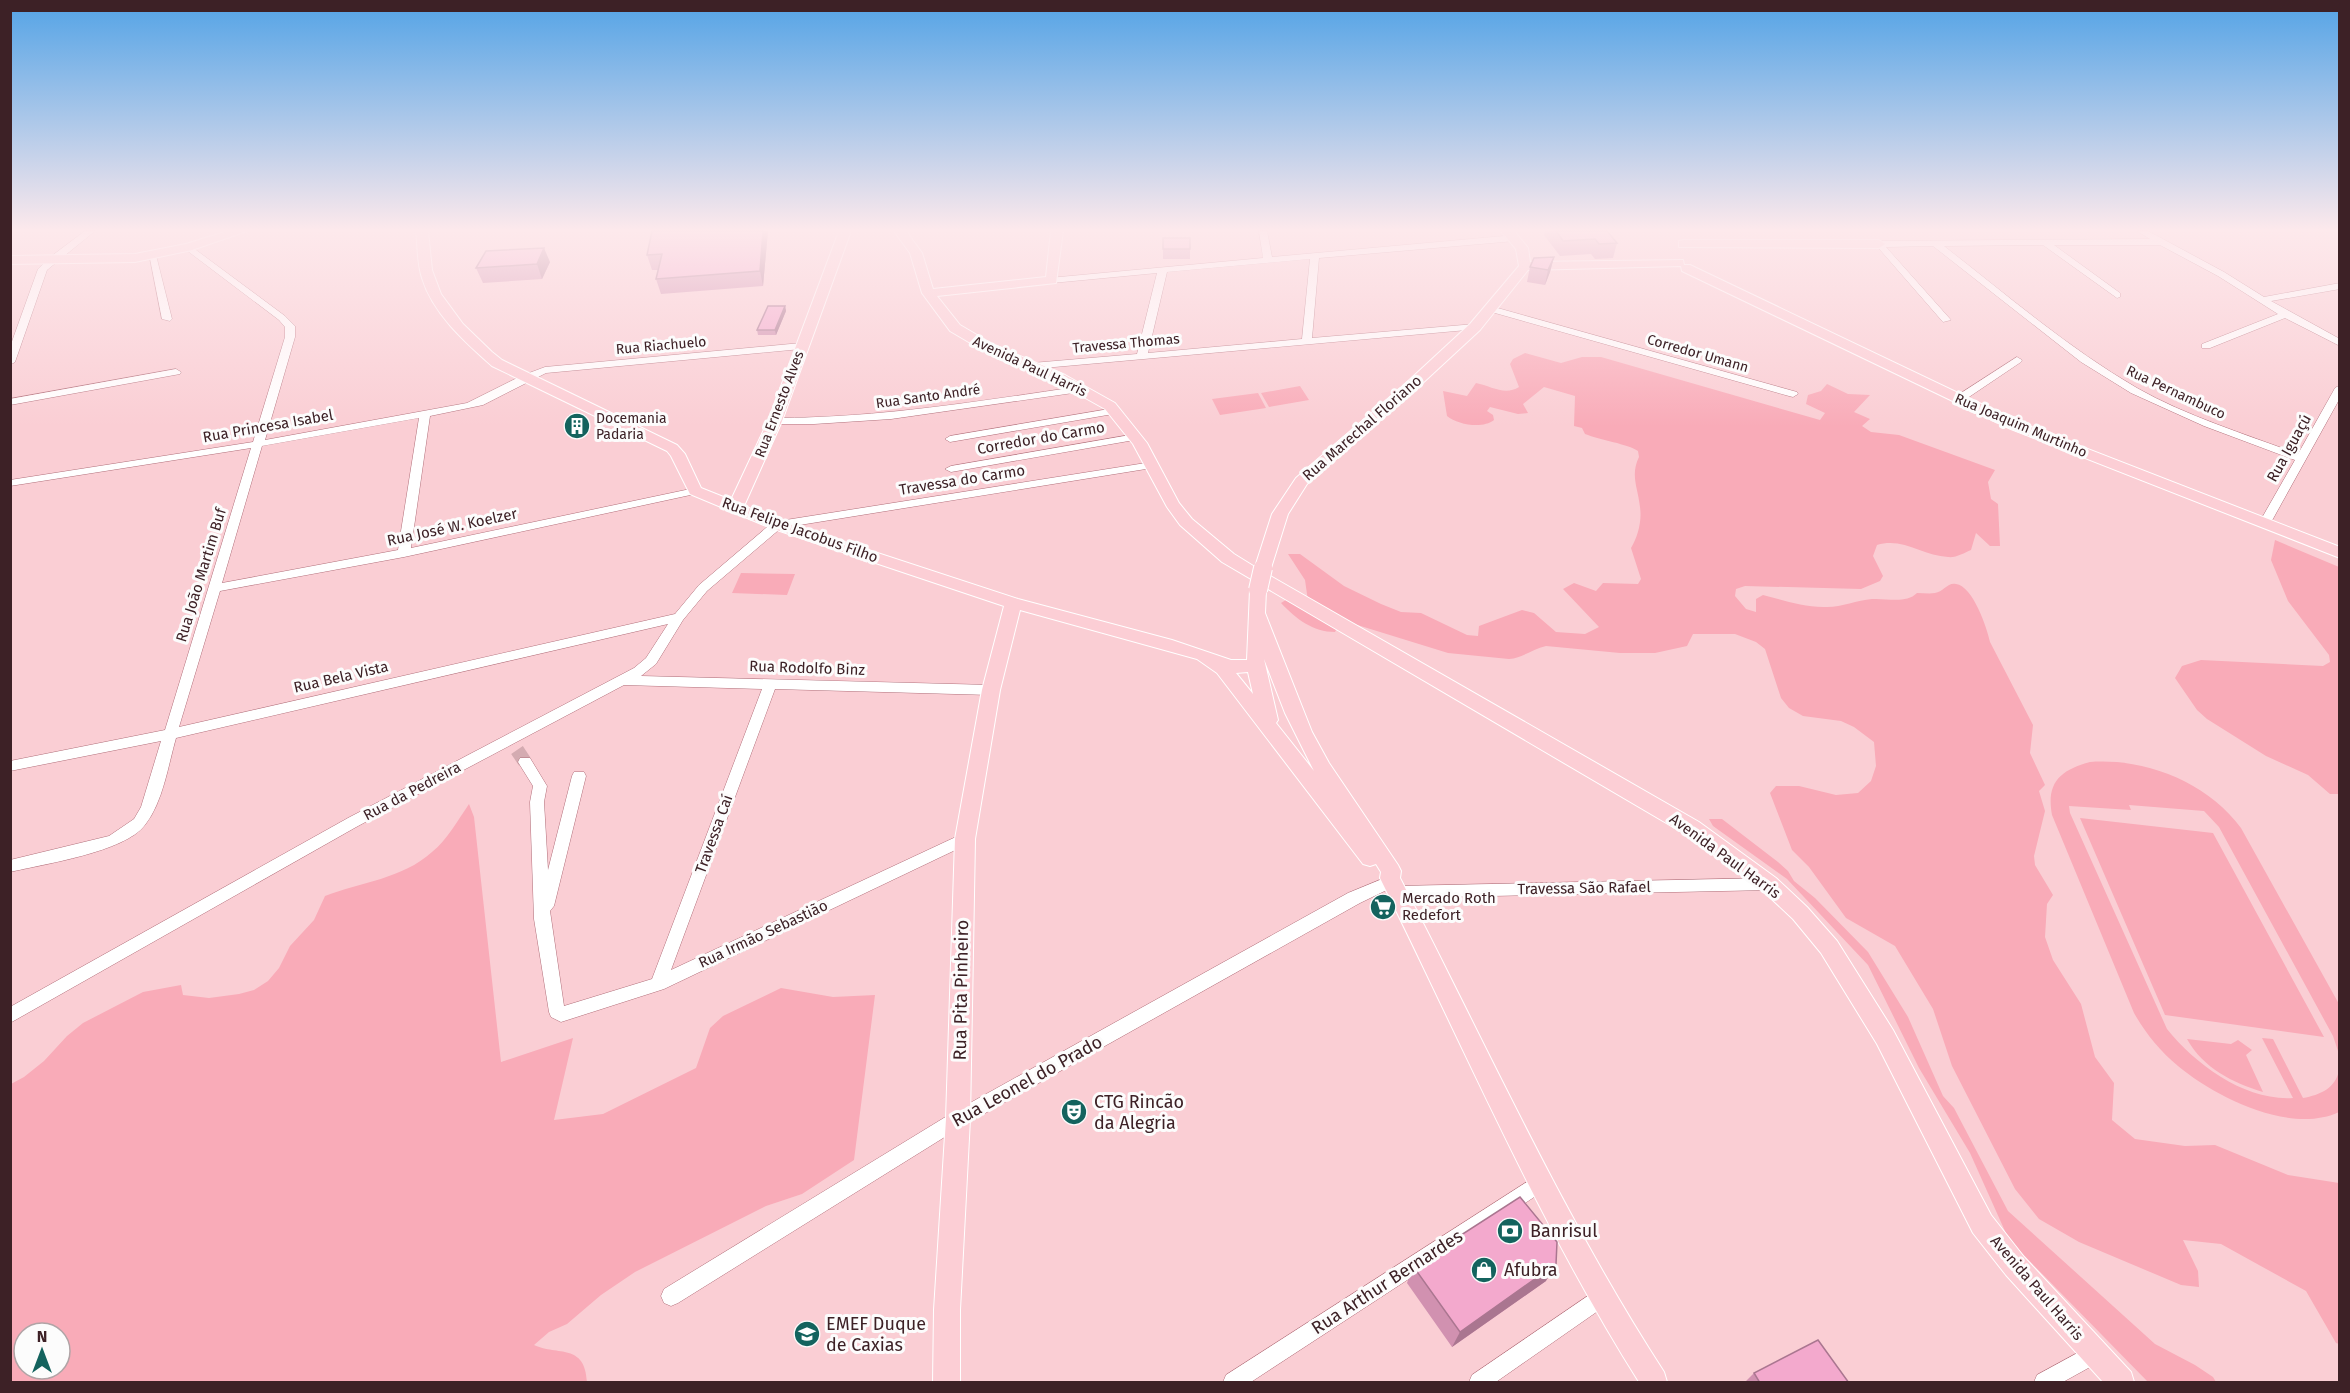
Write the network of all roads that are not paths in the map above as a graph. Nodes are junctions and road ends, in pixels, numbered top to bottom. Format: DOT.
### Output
graph roads {
  1 [pos="34,296"];
  2 [pos="162,296"];
  3 [pos="251,296"];
  4 [pos="436,296"];
  5 [pos="820,296"];
  6 [pos="930,296"];
  7 [pos="1156,296"];
  8 [pos="1311,296"];
  9 [pos="1501,296"];
  10 [pos="1748,296"];
  11 [pos="1925,296"];
  12 [pos="2003,296"];
  13 [pos="2256,296"];
  14 [pos="2284,296"];
  15 [pos="2262,300"];
  16 [pos="1491,309"];
  17 [pos="2285,314"];
  18 [pos="167,319"];
  19 [pos="1946,320"];
  20 [pos="1475,327"];
  21 [pos="1307,340"];
  22 [pos="2340,343"];
  23 [pos="801,346"];
  24 [pos="2206,346"];
  25 [pos="1143,355"];
  26 [pos="11,359"];
  27 [pos="2017,360"];
  28 [pos="1032,366"];
  29 [pos="176,372"];
  30 [pos="525,377"];
  31 [pos="2340,388"];
  32 [pos="1083,389"];
  33 [pos="1793,394"];
  34 [pos="1959,399"];
  35 [pos="10,402"];
  36 [pos="1115,411"];
  37 [pos="425,414"];
  38 [pos="775,421"];
  39 [pos="1136,437"];
  40 [pos="951,440"];
  41 [pos="258,444"];
  42 [pos="2300,459"];
  43 [pos="1152,465"];
  44 [pos="951,469"];
  45 [pos="10,483"];
  46 [pos="695,491"];
  47 [pos="735,508"];
  48 [pos="2265,523"];
  49 [pos="777,525"];
  50 [pos="405,552"];
  51 [pos="2340,553"];
  52 [pos="215,588"];
  53 [pos="1268,588"];
  54 [pos="1013,603"];
  55 [pos="1258,615"];
  56 [pos="679,617"];
  57 [pos="1203,655"];
  58 [pos="1256,663"];
  59 [pos="1228,666"];
  60 [pos="622,680"];
  61 [pos="770,684"];
  62 [pos="991,690"];
  63 [pos="1262,696"];
  64 [pos="1272,730"];
  65 [pos="170,734"];
  66 [pos="517,750"];
  67 [pos="10,766"];
  68 [pos="1322,766"];
  69 [pos="579,776"];
  70 [pos="1333,795"];
  71 [pos="965,839"];
  72 [pos="10,866"];
  73 [pos="1394,884"];
  74 [pos="1769,884"];
  75 [pos="542,919"];
  76 [pos="658,984"];
  77 [pos="10,1016"];
  78 [pos="958,1119"];
  79 [pos="1541,1182"];
  80 [pos="671,1296"];
  81 [pos="1601,1297"];
  82 [pos="2094,1354"];
  83 [pos="946,1383"];
  84 [pos="1233,1383"];
  85 [pos="1479,1383"];
  86 [pos="1654,1383"];
  87 [pos="2044,1383"];
  88 [pos="2121,1383"];
  1 -- 26 [label="street"];
  2 -- 18 [label="street"];
  3 -- 41 [label="street, Rua João Martim Buf"];
  4 -- 30 [label="main road"];
  5 -- 23 [label="main road, Rua Ernesto Alves"];
  6 -- 28 [label="main road, Avenida Paul Harris"];
  7 -- 25 [label="street"];
  8 -- 21 [label="street"];
  9 -- 16 [label="main road, Rua Marechal Floriano"];
  10 -- 34 [label="main road, Rua Joaquim Murtinho"];
  11 -- 19 [label="street"];
  12 -- 42 [label="street, Rua Pernambuco"];
  13 -- 15 [label="street"];
  14 -- 15 [label="street"];
  15 -- 17 [label="street"];
  16 -- 20 [label="main road, Rua Marechal Floriano"];
  16 -- 33 [label="street, Corredor Umann"];
  17 -- 22 [label="street"];
  17 -- 24 [label="street"];
  20 -- 21 [label="street, Travessa Thomas"];
  20 -- 53 [label="main road, Rua Marechal Floriano, bridge"];
  21 -- 25 [label="street, Travessa Thomas"];
  23 -- 30 [label="street, Rua Riachuelo"];
  23 -- 38 [label="main road, Rua Ernesto Alves"];
  25 -- 28 [label="street, Travessa Thomas"];
  27 -- 34 [label="street"];
  28 -- 32 [label="main road, Avenida Paul Harris"];
  29 -- 35 [label="street"];
  30 -- 37 [label="street, Rua Princesa Isabel"];
  30 -- 46 [label="main road"];
  31 -- 42 [label="street, Rua Iguaçú"];
  32 -- 36 [label="main road, Avenida Paul Harris"];
  32 -- 38 [label="street, Rua Santo André"];
  34 -- 48 [label="main road, Rua Joaquim Murtinho"];
  36 -- 39 [label="main road, Avenida Paul Harris"];
  36 -- 40 [label="street"];
  37 -- 41 [label="street, Rua Princesa Isabel"];
  37 -- 50 [label="street"];
  38 -- 47 [label="main road, Rua Ernesto Alves"];
  39 -- 43 [label="main road, Avenida Paul Harris"];
  39 -- 44 [label="street, Corredor do Carmo"];
  41 -- 45 [label="street, Rua Princesa Isabel"];
  41 -- 52 [label="street, Rua João Martim Buf"];
  42 -- 48 [label="street, Rua Iguaçú"];
  43 -- 49 [label="street, Travessa do Carmo"];
  43 -- 53 [label="main road, Avenida Paul Harris"];
  46 -- 47 [label="main road, Rua Felipe Jacobus Filho"];
  46 -- 50 [label="street, Rua José W. Koelzer"];
  47 -- 49 [label="main road, Rua Felipe Jacobus Filho"];
  48 -- 51 [label="main road, Rua Joaquim Murtinho"];
  49 -- 54 [label="main road, Rua Felipe Jacobus Filho"];
  49 -- 56 [label="street, Rua da Pedreira"];
  50 -- 52 [label="street, Rua José W. Koelzer"];
  52 -- 65 [label="street, Rua João Martim Buf"];
  53 -- 55 [label="main road, Rua Marechal Floriano"];
  53 -- 74 [label="main road, Avenida Paul Harris"];
  54 -- 57 [label="main road, Rua Felipe Jacobus Filho"];
  54 -- 62 [label="main road, Rua Pita Pinheiro"];
  55 -- 58 [label="main road, Rua Marechal Floriano"];
  55 -- 68 [label="main road"];
  56 -- 60 [label="street, Rua da Pedreira"];
  56 -- 65 [label="street, Rua Bela Vista"];
  57 -- 59 [label="main road, Rua Felipe Jacobus Filho"];
  57 -- 64 [label="main road"];
  58 -- 59 [label="main road, Rua Felipe Jacobus Filho"];
  58 -- 63 [label="main road, Rua Marechal Floriano"];
  59 -- 63 [label="main road"];
  60 -- 61 [label="street, Rua Rodolfo Binz"];
  60 -- 66 [label="street, Rua da Pedreira"];
  61 -- 62 [label="street, Rua Rodolfo Binz"];
  61 -- 76 [label="street, Travessa Caí"];
  62 -- 71 [label="main road, Rua Pita Pinheiro"];
  63 -- 64 [label="main road, Rua Marechal Floriano"];
  63 -- 68 [label="main road"];
  64 -- 70 [label="main road"];
  65 -- 67 [label="street, Rua Bela Vista"];
  65 -- 72 [label="street, Rua João Martim Buf"];
  66 -- 75 [label="street"];
  66 -- 77 [label="street, Rua da Pedreira"];
  68 -- 70 [label="main road"];
  69 -- 75 [label="street"];
  70 -- 73 [label="main road"];
  71 -- 76 [label="street, Rua Irmão Sebastião"];
  71 -- 78 [label="main road, Rua Pita Pinheiro"];
  73 -- 74 [label="street, Travessa São Rafael"];
  73 -- 78 [label="street, Rua Leonel do Prado"];
  73 -- 79 [label="main road"];
  74 -- 82 [label="main road, Avenida Paul Harris"];
  75 -- 76 [label="street, Rua Irmão Sebastião"];
  78 -- 80 [label="street, Rua Leonel do Prado"];
  78 -- 83 [label="main road, Rua Pita Pinheiro"];
  79 -- 81 [label="main road"];
  79 -- 84 [label="street, Rua Arthur Bernardes"];
  81 -- 85 [label="street"];
  81 -- 86 [label="main road"];
  82 -- 87 [label="street"];
  82 -- 88 [label="main road, Avenida Paul Harris"];
}
